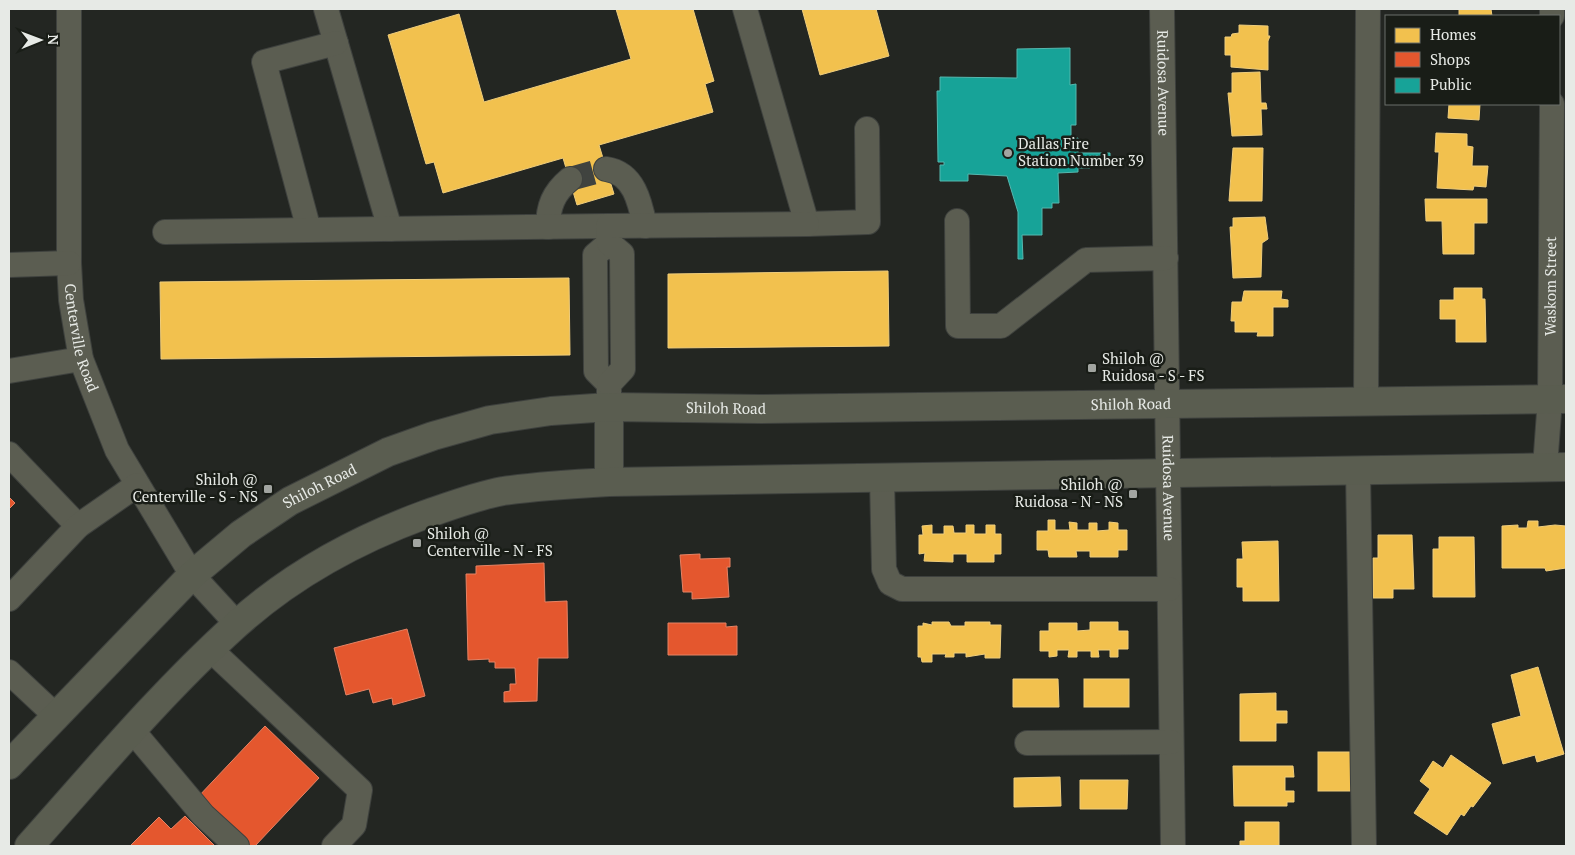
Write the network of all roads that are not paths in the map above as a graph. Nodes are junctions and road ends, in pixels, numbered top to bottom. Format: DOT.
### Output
graph roads {
  1 [pos="69,9"];
  2 [pos="326,9"];
  3 [pos="746,9"];
  4 [pos="1162,9"];
  5 [pos="1368,9"];
  6 [pos="336,43"];
  7 [pos="1552,105"];
  8 [pos="867,128"];
  9 [pos="606,169"];
  10 [pos="570,179"];
  11 [pos="957,221"];
  12 [pos="807,224"];
  13 [pos="645,226"];
  14 [pos="548,228"];
  15 [pos="390,229"];
  16 [pos="310,230"];
  17 [pos="165,232"];
  18 [pos="608,235"];
  19 [pos="1166,258"];
  20 [pos="69,263"];
  21 [pos="9,265"];
  22 [pos="81,359"];
  23 [pos="9,370"];
  24 [pos="609,396"];
  25 [pos="1558,399"];
  26 [pos="1366,402"];
  27 [pos="1168,404"];
  28 [pos="9,454"];
  29 [pos="1556,467"];
  30 [pos="1358,470"];
  31 [pos="1169,474"];
  32 [pos="882,478"];
  33 [pos="609,482"];
  34 [pos="137,485"];
  35 [pos="78,526"];
  36 [pos="192,575"];
  37 [pos="1169,589"];
  38 [pos="9,598"];
  39 [pos="237,624"];
  40 [pos="211,650"];
  41 [pos="9,672"];
  42 [pos="56,716"];
  43 [pos="132,730"];
  44 [pos="1171,742"];
  45 [pos="1027,743"];
  46 [pos="9,765"];
  47 [pos="29,846"];
  48 [pos="237,846"];
  49 [pos="334,846"];
  50 [pos="1173,846"];
  51 [pos="1364,846"];
  1 -- 20 [label="street, Centerville Road"];
  2 -- 6 [label="street"];
  3 -- 12 [label="street"];
  4 -- 19 [label="street, Ruidosa Avenue"];
  5 -- 26 [label="street"];
  6 -- 15 [label="street"];
  6 -- 16 [label="street"];
  7 -- 25 [label="street, Waskom Street"];
  8 -- 12 [label="street"];
  9 -- 13 [label="street"];
  10 -- 14 [label="street"];
  11 -- 19 [label="street"];
  12 -- 13 [label="street"];
  13 -- 18 [label="street"];
  14 -- 15 [label="street"];
  14 -- 18 [label="street"];
  15 -- 16 [label="street"];
  16 -- 17 [label="street"];
  18 -- 24 [label="street"];
  19 -- 27 [label="street, Ruidosa Avenue"];
  20 -- 21 [label="street"];
  20 -- 22 [label="street, Centerville Road"];
  22 -- 23 [label="street"];
  22 -- 34 [label="street, Centerville Road"];
  24 -- 27 [label="main road, Shiloh Road"];
  24 -- 33 [label="main road"];
  24 -- 36 [label="main road, Shiloh Road"];
  25 -- 26 [label="main road, Shiloh Road"];
  25 -- 29 [label="street, Waskom Street"];
  26 -- 27 [label="main road, Shiloh Road"];
  27 -- 31 [label="street, Ruidosa Avenue"];
  28 -- 35 [label="street"];
  29 -- 30 [label="main road"];
  30 -- 31 [label="main road"];
  30 -- 51 [label="street"];
  31 -- 32 [label="main road"];
  31 -- 37 [label="street, Ruidosa Avenue"];
  32 -- 33 [label="main road"];
  32 -- 37 [label="street"];
  33 -- 39 [label="main road"];
  34 -- 35 [label="street"];
  34 -- 36 [label="street, Centerville Road"];
  35 -- 38 [label="street"];
  36 -- 39 [label="street, Centerville Road"];
  36 -- 42 [label="main road, Shiloh Road"];
  37 -- 44 [label="street, Ruidosa Avenue"];
  39 -- 40 [label="main road"];
  40 -- 43 [label="main road"];
  40 -- 49 [label="street"];
  41 -- 42 [label="street"];
  42 -- 46 [label="main road, Shiloh Road"];
  43 -- 47 [label="main road"];
  43 -- 48 [label="street"];
  44 -- 45 [label="street"];
  44 -- 50 [label="street, Ruidosa Avenue"];
}
